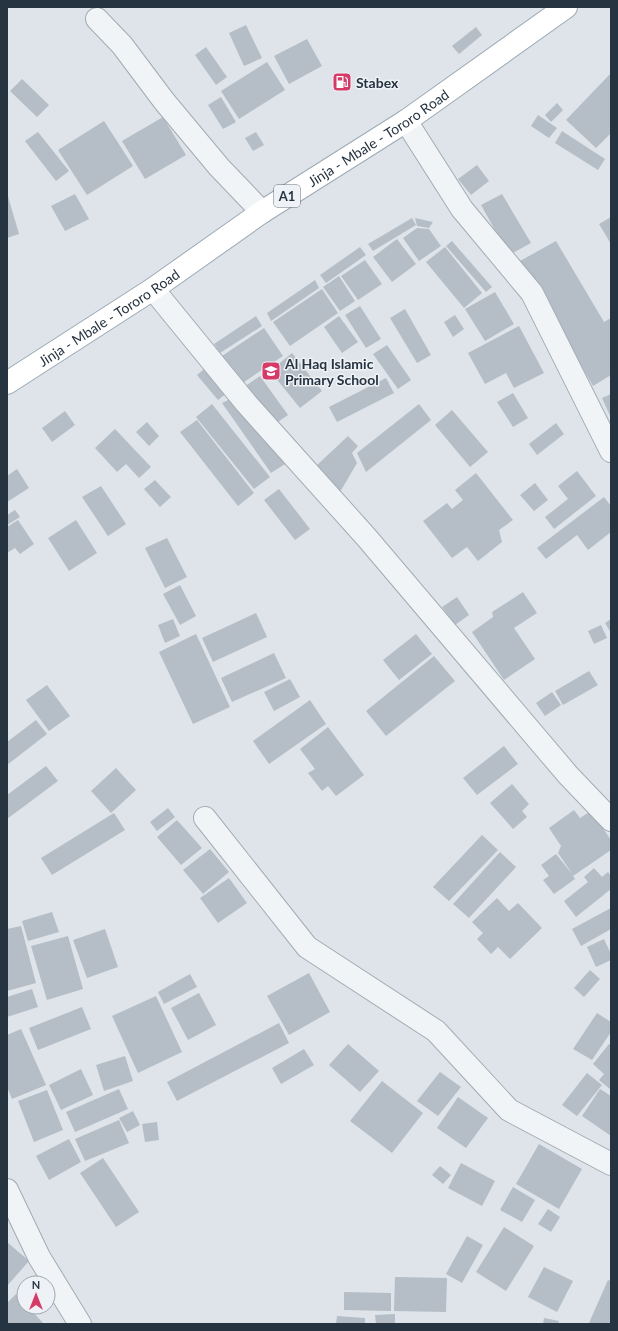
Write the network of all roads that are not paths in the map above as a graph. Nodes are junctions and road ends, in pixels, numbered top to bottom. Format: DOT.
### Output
graph roads {
  1 [pos="566,7"];
  2 [pos="97,19"];
  3 [pos="406,121"];
  4 [pos="262,212"];
  5 [pos="153,290"];
  6 [pos="7,383"];
  7 [pos="611,451"];
  8 [pos="205,818"];
  9 [pos="611,820"];
  10 [pos="611,1164"];
  11 [pos="7,1190"];
  12 [pos="80,1324"];
  1 -- 3 [label="main road, Jinja - Mbale - Tororo Road / A1"];
  2 -- 4 [label="street"];
  3 -- 4 [label="main road, Jinja - Mbale - Tororo Road / A1"];
  3 -- 7 [label="street"];
  4 -- 5 [label="main road, Jinja - Mbale - Tororo Road / A1"];
  5 -- 6 [label="main road, Jinja - Mbale - Tororo Road / A1"];
  5 -- 9 [label="street"];
  8 -- 10 [label="street"];
  11 -- 12 [label="street"];
}
